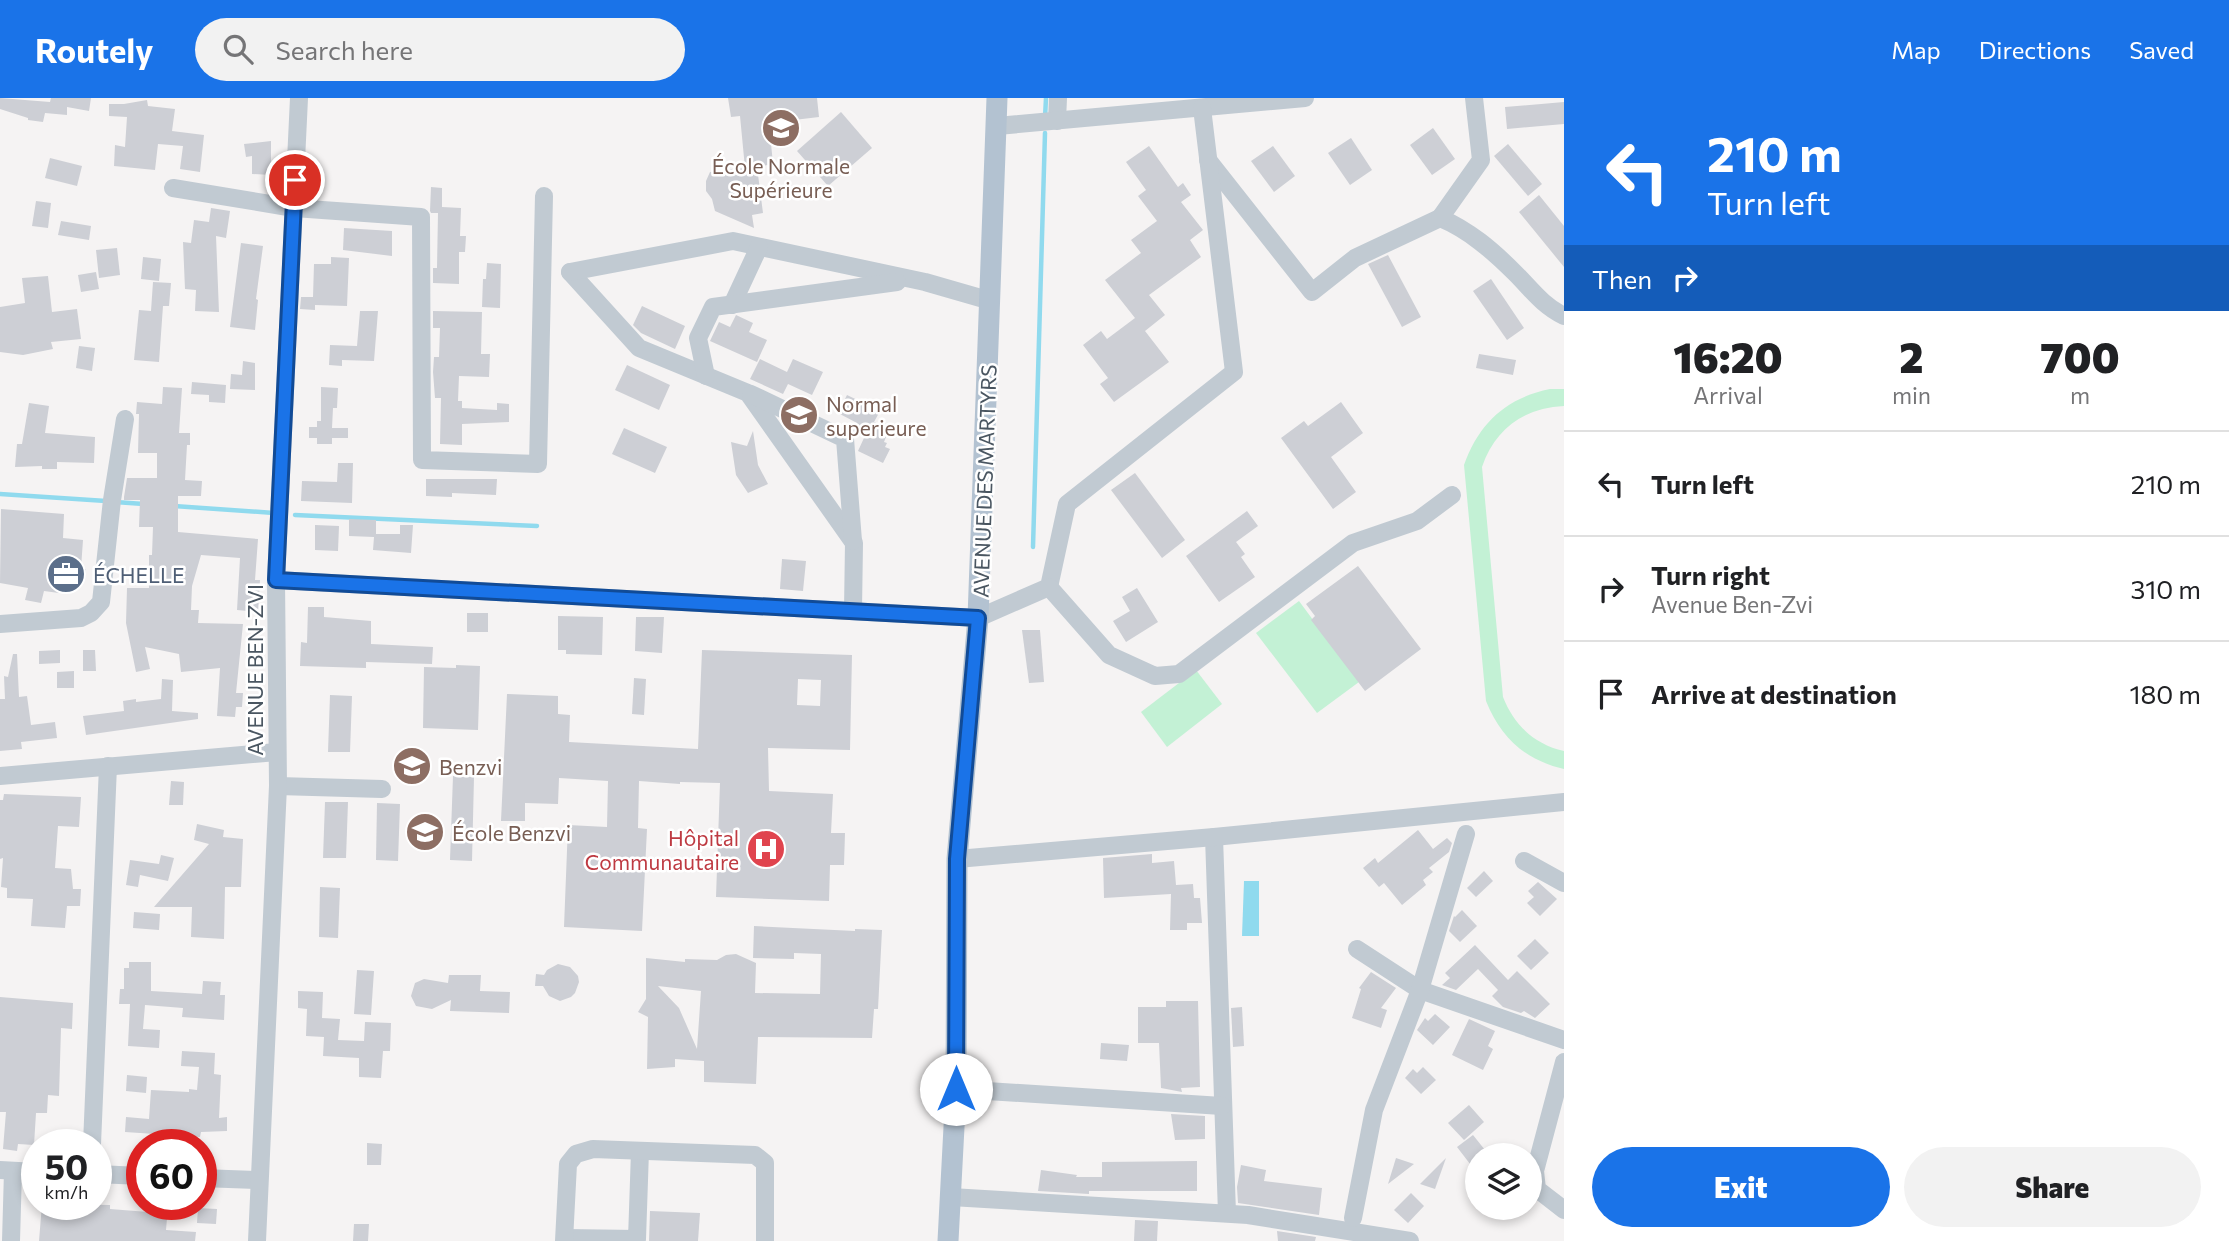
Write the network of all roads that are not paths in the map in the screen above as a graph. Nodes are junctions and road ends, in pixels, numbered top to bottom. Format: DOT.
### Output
graph roads {
  1 [pos="299,98"];
  2 [pos="998,98"];
  3 [pos="1058,98"];
  4 [pos="1304,98"];
  5 [pos="1474,98"];
  6 [pos="1202,108"];
  7 [pos="1057,121"];
  8 [pos="997,126"];
  9 [pos="1208,160"];
  10 [pos="173,188"];
  11 [pos="544,197"];
  12 [pos="294,208"];
  13 [pos="1440,218"];
  14 [pos="759,247"];
  15 [pos="909,280"];
  16 [pos="991,301"];
  17 [pos="732,305"];
  18 [pos="1564,316"];
  19 [pos="706,376"];
  20 [pos="748,393"];
  21 [pos="125,419"];
  22 [pos="1452,495"];
  23 [pos="854,543"];
  24 [pos="276,580"];
  25 [pos="1049,587"];
  26 [pos="853,610"];
  27 [pos="978,618"];
  28 [pos="0,624"];
  29 [pos="277,752"];
  30 [pos="108,766"];
  31 [pos="0,776"];
  32 [pos="278,786"];
  33 [pos="382,789"];
  34 [pos="1564,802"];
  35 [pos="1466,834"];
  36 [pos="1214,837"];
  37 [pos="957,859"];
  38 [pos="1524,861"];
  39 [pos="1564,883"];
  40 [pos="1357,949"];
  41 [pos="1420,990"];
  42 [pos="1564,1040"];
  43 [pos="1564,1062"];
  44 [pos="956,1089"];
  45 [pos="1222,1106"];
  46 [pos="93,1129"];
  47 [pos="640,1151"];
  48 [pos="7,1170"];
  49 [pos="217,1179"];
  50 [pos="259,1180"];
  51 [pos="951,1197"];
  52 [pos="1564,1210"];
  53 [pos="1227,1213"];
  54 [pos="1356,1230"];
  55 [pos="565,1239"];
  56 [pos="11,1241"];
  57 [pos="257,1241"];
  58 [pos="765,1241"];
  59 [pos="948,1241"];
  60 [pos="1410,1241"];
  1 -- 12 [label="street, AVENUE BEN-ZVI"];
  2 -- 8 [label="main road, AVENUE DES MARTYRS"];
  3 -- 7 [label="street"];
  4 -- 6 [label="street"];
  5 -- 13 [label="street"];
  6 -- 7 [label="street"];
  6 -- 9 [label="street"];
  7 -- 8 [label="street"];
  8 -- 16 [label="main road, AVENUE DES MARTYRS"];
  9 -- 13 [label="street"];
  9 -- 25 [label="street"];
  10 -- 12 [label="street"];
  11 -- 12 [label="street"];
  12 -- 24 [label="street, AVENUE BEN-ZVI"];
  13 -- 18 [label="street"];
  14 -- 15 [label="street"];
  14 -- 17 [label="street"];
  14 -- 19 [label="street"];
  15 -- 16 [label="street"];
  15 -- 17 [label="street"];
  16 -- 27 [label="main road, AVENUE DES MARTYRS"];
  17 -- 19 [label="street"];
  19 -- 20 [label="street"];
  20 -- 23 [label="street"];
  20 -- 23 [label="street"];
  21 -- 28 [label="street"];
  22 -- 25 [label="street"];
  23 -- 26 [label="street"];
  24 -- 26 [label="street"];
  24 -- 29 [label="street, AVENUE BEN-ZVI"];
  25 -- 27 [label="street"];
  26 -- 27 [label="street"];
  27 -- 37 [label="main road, AVENUE DES MARTYRS"];
  29 -- 30 [label="street"];
  29 -- 32 [label="street, AVENUE BEN-ZVI"];
  30 -- 31 [label="street"];
  30 -- 46 [label="street"];
  32 -- 33 [label="street"];
  32 -- 50 [label="street, AVENUE BEN-ZVI"];
  34 -- 36 [label="street"];
  35 -- 41 [label="street"];
  36 -- 37 [label="street"];
  36 -- 45 [label="street"];
  37 -- 44 [label="main road, AVENUE DES MARTYRS"];
  38 -- 39 [label="street"];
  40 -- 41 [label="street"];
  41 -- 42 [label="street"];
  41 -- 54 [label="street"];
  43 -- 52 [label="street"];
  44 -- 45 [label="street"];
  44 -- 51 [label="main road, AVENUE DES MARTYRS"];
  45 -- 53 [label="street"];
  47 -- 55 [label="street"];
  47 -- 55 [label="street"];
  47 -- 58 [label="street"];
  48 -- 56 [label="street"];
  49 -- 50 [label="street"];
  50 -- 57 [label="street, AVENUE BEN-ZVI"];
  51 -- 53 [label="street"];
  51 -- 59 [label="main road, AVENUE DES MARTYRS"];
  53 -- 54 [label="street"];
  54 -- 60 [label="street"];
}
